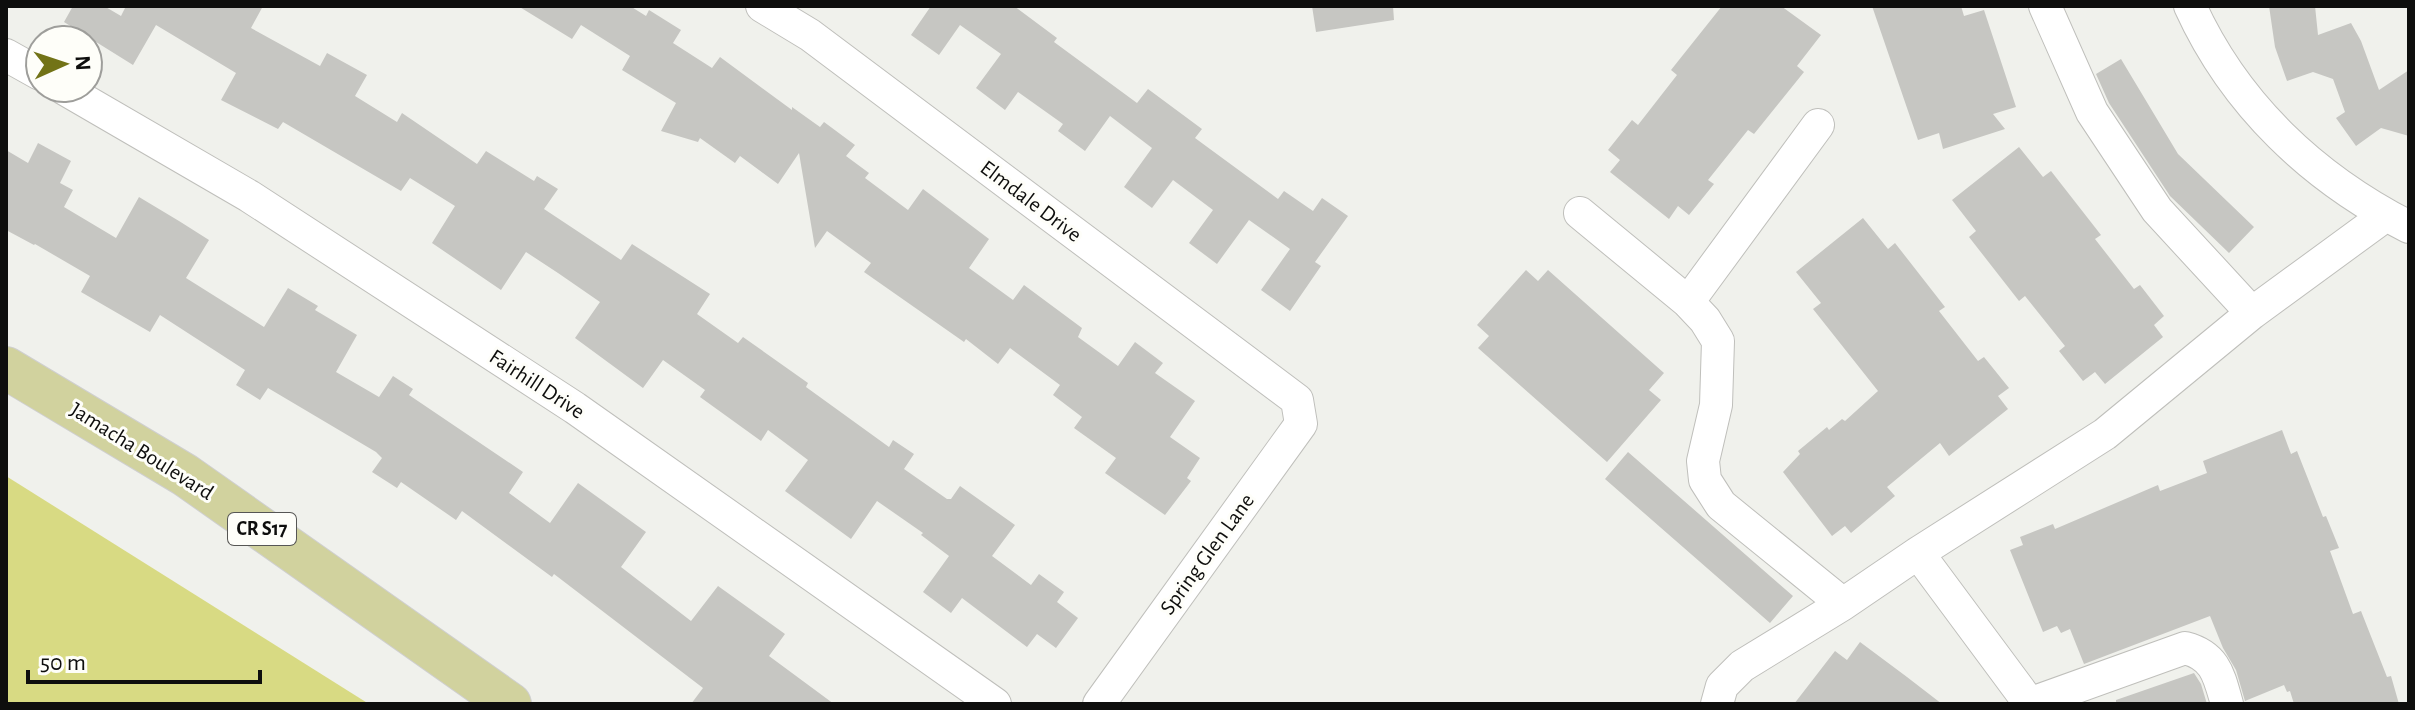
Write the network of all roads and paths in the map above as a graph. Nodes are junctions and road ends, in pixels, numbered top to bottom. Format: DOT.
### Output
graph roads {
  1 [pos="762,6"];
  2 [pos="2045,6"];
  3 [pos="2190,6"];
  4 [pos="6,55"];
  5 [pos="24,65"];
  6 [pos="91,104"];
  7 [pos="1818,125"];
  8 [pos="1580,213"];
  9 [pos="2398,221"];
  10 [pos="1688,302"];
  11 [pos="2252,313"];
  12 [pos="6,368"];
  13 [pos="1297,400"];
  14 [pos="1918,553"];
  15 [pos="1843,604"];
  16 [pos="2065,698"];
  17 [pos="510,704"];
  18 [pos="995,704"];
  19 [pos="1099,704"];
  20 [pos="1717,704"];
  21 [pos="2028,704"];
  22 [pos="2227,704"];
  1 -- 13 [label="street, Elmdale Drive"];
  2 -- 11 [label="street"];
  3 -- 9 [label="street"];
  4 -- 5 [label="street"];
  6 -- 18 [label="street, Fairhill Drive"];
  7 -- 10 [label="street"];
  8 -- 10 [label="street"];
  9 -- 11 [label="street"];
  10 -- 15 [label="street"];
  11 -- 14 [label="street"];
  12 -- 17 [label="main road, Jamacha Boulevard / CR S17"];
  13 -- 19 [label="street, Spring Glen Lane"];
  14 -- 15 [label="street"];
  14 -- 21 [label="street"];
  15 -- 20 [label="street"];
  16 -- 21 [label="street"];
  16 -- 22 [label="street"];
}
